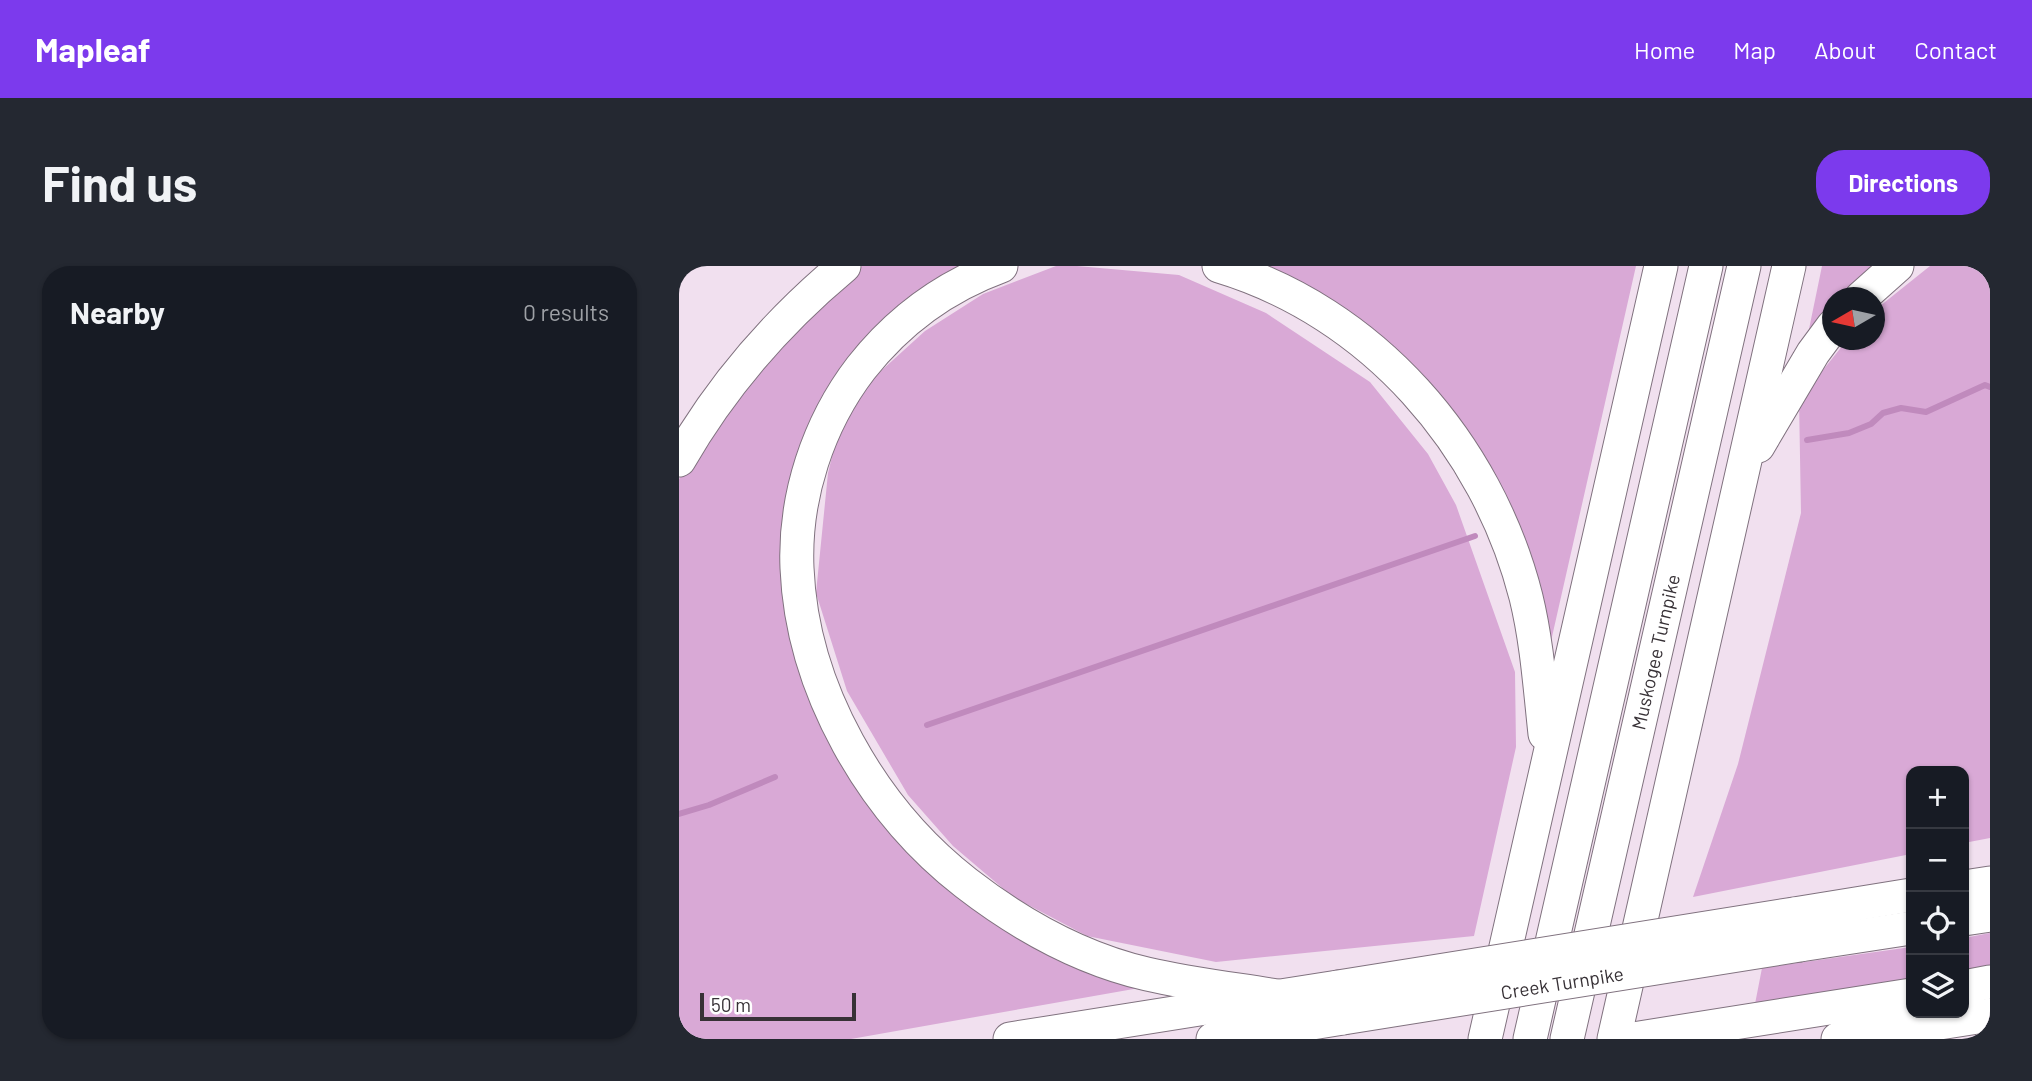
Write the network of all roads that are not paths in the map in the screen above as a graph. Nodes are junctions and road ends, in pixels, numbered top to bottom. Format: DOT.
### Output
graph roads {
  1 [pos="843,266"];
  2 [pos="1001,266"];
  3 [pos="1219,266"];
  4 [pos="1661,266"];
  5 [pos="1706,266"];
  6 [pos="1744,266"];
  7 [pos="1789,266"];
  8 [pos="1897,266"];
  9 [pos="1873,287"];
  10 [pos="1822,340"];
  11 [pos="679,460"];
  12 [pos="1740,476"];
  13 [pos="1548,761"];
  14 [pos="1990,883"];
  15 [pos="1969,886"];
  16 [pos="1906,896"];
  17 [pos="1990,915"];
  18 [pos="1969,918"];
  19 [pos="1906,928"];
  20 [pos="1797,929"];
  21 [pos="1990,982"];
  22 [pos="1969,986"];
  23 [pos="1277,996"];
  24 [pos="1906,996"];
  25 [pos="1340,1002"];
  26 [pos="1990,1015"];
  27 [pos="1848,1038"];
  28 [pos="1010,1039"];
  29 [pos="1213,1039"];
  30 [pos="1485,1039"];
  31 [pos="1530,1039"];
  32 [pos="1567,1039"];
  33 [pos="1613,1039"];
  34 [pos="1633,1039"];
  1 -- 11 [label="highway"];
  2 -- 23 [label="highway"];
  3 -- 13 [label="highway"];
  4 -- 13 [label="highway"];
  5 -- 31 [label="highway, Muskogee Turnpike"];
  6 -- 32 [label="highway, Muskogee Turnpike"];
  7 -- 12 [label="highway"];
  8 -- 9 [label="highway"];
  10 -- 12 [label="highway"];
  12 -- 33 [label="highway"];
  13 -- 30 [label="highway"];
  14 -- 15 [label="highway"];
  16 -- 20 [label="highway"];
  17 -- 18 [label="highway"];
  19 -- 20 [label="highway, Creek Turnpike"];
  20 -- 25 [label="highway, Creek Turnpike, bridge"];
  21 -- 22 [label="highway"];
  23 -- 25 [label="highway"];
  23 -- 28 [label="highway"];
  24 -- 34 [label="highway"];
  25 -- 29 [label="highway, Creek Turnpike"];
  26 -- 27 [label="highway"];
}
